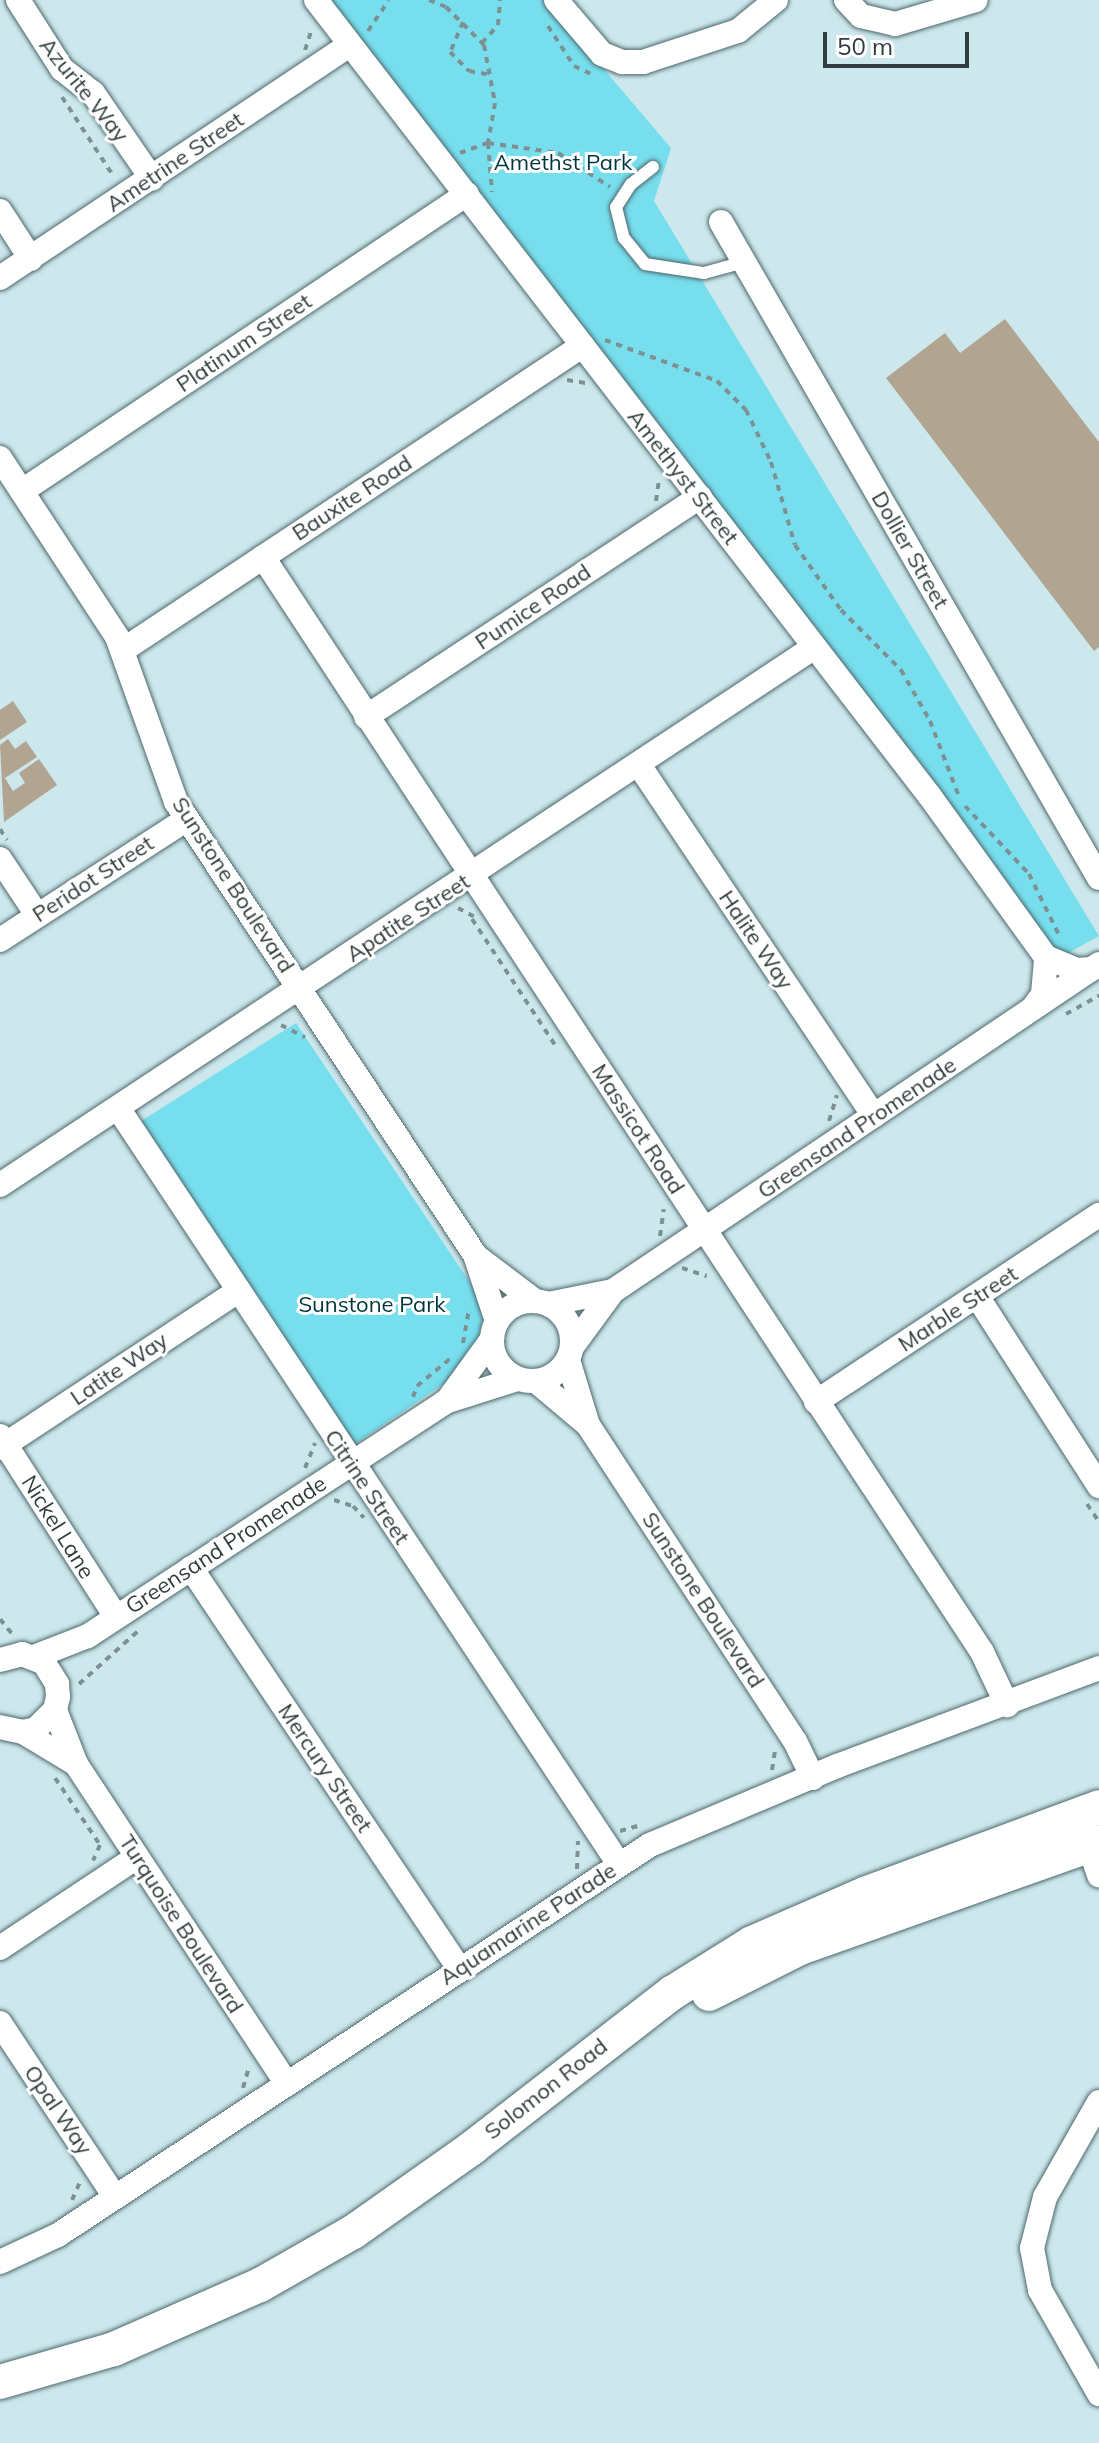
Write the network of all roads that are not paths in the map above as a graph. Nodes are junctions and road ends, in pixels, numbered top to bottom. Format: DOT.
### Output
graph roads {
  1 [pos="18,0"];
  2 [pos="316,0"];
  3 [pos="556,0"];
  4 [pos="776,0"];
  5 [pos="846,0"];
  6 [pos="976,0"];
  7 [pos="350,45"];
  8 [pos="653,167"];
  9 [pos="152,179"];
  10 [pos="467,194"];
  11 [pos="0,211"];
  12 [pos="721,222"];
  13 [pos="31,259"];
  14 [pos="744,262"];
  15 [pos="0,278"];
  16 [pos="588,341"];
  17 [pos="0,458"];
  18 [pos="22,491"];
  19 [pos="700,497"];
  20 [pos="263,557"];
  21 [pos="813,648"];
  22 [pos="123,650"];
  23 [pos="366,717"];
  24 [pos="639,765"];
  25 [pos="187,819"];
  26 [pos="4,850"];
  27 [pos="472,876"];
  28 [pos="1099,878"];
  29 [pos="37,915"];
  30 [pos="0,940"];
  31 [pos="1056,952"];
  32 [pos="1095,966"];
  33 [pos="300,988"];
  34 [pos="1028,1013"];
  35 [pos="118,1108"];
  36 [pos="874,1116"];
  37 [pos="0,1185"];
  38 [pos="1099,1215"];
  39 [pos="704,1230"];
  40 [pos="475,1255"];
  41 [pos="238,1291"];
  42 [pos="613,1291"];
  43 [pos="977,1296"];
  44 [pos="542,1303"];
  45 [pos="487,1315"];
  46 [pos="570,1354"];
  47 [pos="526,1380"];
  48 [pos="445,1402"];
  49 [pos="816,1402"];
  50 [pos="588,1425"];
  51 [pos="2,1443"];
  52 [pos="1092,1460"];
  53 [pos="350,1463"];
  54 [pos="1091,1491"];
  55 [pos="191,1568"];
  56 [pos="116,1617"];
  57 [pos="3,1634"];
  58 [pos="88,1636"];
  59 [pos="18,1657"];
  60 [pos="1099,1668"];
  61 [pos="57,1684"];
  62 [pos="1007,1705"];
  63 [pos="55,1710"];
  64 [pos="8,1731"];
  65 [pos="76,1764"];
  66 [pos="813,1778"];
  67 [pos="1093,1837"];
  68 [pos="137,1857"];
  69 [pos="619,1864"];
  70 [pos="0,1948"];
  71 [pos="459,1969"];
  72 [pos="0,2023"];
  73 [pos="286,2083"];
  74 [pos="1099,2102"];
  75 [pos="115,2197"];
  76 [pos="0,2262"];
  77 [pos="0,2382"];
  78 [pos="1099,2394"];
  79 [pos="0,2403"];
  1 -- 9 [label="street, Azurite Way"];
  2 -- 7 [label="street, Amethyst Street"];
  3 -- 4 [label="street"];
  5 -- 6 [label="street"];
  7 -- 9 [label="street, Ametrine Street"];
  7 -- 10 [label="street, Amethyst Street"];
  8 -- 14 [label="lane"];
  9 -- 13 [label="street, Ametrine Street"];
  10 -- 16 [label="street, Amethyst Street"];
  10 -- 18 [label="street, Platinum Street"];
  11 -- 13 [label="street"];
  12 -- 14 [label="street, Dollier Street"];
  13 -- 15 [label="street, Ametrine Street"];
  14 -- 28 [label="street, Dollier Street"];
  16 -- 19 [label="street, Amethyst Street"];
  16 -- 20 [label="street, Bauxite Road"];
  17 -- 18 [label="street, Sunstone Boulevard"];
  18 -- 22 [label="street, Sunstone Boulevard"];
  19 -- 21 [label="street, Amethyst Street"];
  19 -- 23 [label="street, Pumice Road"];
  20 -- 22 [label="street, Bauxite Road"];
  20 -- 23 [label="street, Massicot Road"];
  21 -- 24 [label="street, Apatite Street"];
  21 -- 31 [label="street, Amethyst Street"];
  22 -- 25 [label="street, Sunstone Boulevard"];
  23 -- 27 [label="street, Massicot Road"];
  24 -- 27 [label="street, Apatite Street"];
  24 -- 36 [label="street, Halite Way"];
  25 -- 29 [label="street, Peridot Street"];
  25 -- 33 [label="street, Sunstone Boulevard"];
  26 -- 29 [label="street"];
  27 -- 33 [label="street, Apatite Street"];
  27 -- 39 [label="street, Massicot Road"];
  29 -- 30 [label="street, Peridot Street"];
  31 -- 32 [label="street"];
  31 -- 34 [label="street"];
  32 -- 34 [label="street, Greensand Promenade"];
  33 -- 35 [label="street, Apatite Street"];
  33 -- 40 [label="street, Sunstone Boulevard"];
  34 -- 36 [label="street, Greensand Promenade"];
  35 -- 37 [label="street, Apatite Street"];
  35 -- 41 [label="street, Citrine Street"];
  36 -- 39 [label="street, Greensand Promenade"];
  38 -- 43 [label="street, Marble Street"];
  39 -- 42 [label="street, Greensand Promenade"];
  39 -- 49 [label="street, Massicot Road"];
  40 -- 44 [label="street, Sunstone Boulevard"];
  40 -- 45 [label="street, Sunstone Boulevard"];
  41 -- 51 [label="street, Latite Way"];
  41 -- 53 [label="street, Citrine Street"];
  42 -- 44 [label="street, Greensand Promenade"];
  42 -- 46 [label="street, Greensand Promenade"];
  43 -- 49 [label="street, Marble Street"];
  43 -- 52 [label="street"];
  44 -- 45 [label="street"];
  44 -- 46 [label="street"];
  45 -- 47 [label="street"];
  45 -- 48 [label="street, Greensand Promenade"];
  46 -- 47 [label="street"];
  46 -- 50 [label="street, Sunstone Boulevard"];
  47 -- 48 [label="street, Greensand Promenade"];
  47 -- 50 [label="street, Sunstone Boulevard"];
  48 -- 53 [label="street, Greensand Promenade"];
  49 -- 62 [label="street, Massicot Road"];
  50 -- 66 [label="street, Sunstone Boulevard"];
  51 -- 56 [label="street, Nickel Lane"];
  52 -- 54 [label="street"];
  53 -- 55 [label="street, Greensand Promenade"];
  53 -- 69 [label="street, Citrine Street"];
  55 -- 56 [label="street, Greensand Promenade"];
  55 -- 71 [label="street, Mercury Street"];
  56 -- 58 [label="street, Greensand Promenade"];
  57 -- 59 [label="street"];
  58 -- 59 [label="street, Greensand Promenade"];
  58 -- 61 [label="street, Greensand Promenade"];
  59 -- 61 [label="street"];
  60 -- 62 [label="street, Aquamarine Parade"];
  61 -- 63 [label="street"];
  62 -- 66 [label="street, Aquamarine Parade"];
  63 -- 64 [label="street"];
  63 -- 65 [label="street, Turquoise Boulevard"];
  64 -- 65 [label="street, Turquoise Boulevard"];
  65 -- 68 [label="street, Turquoise Boulevard"];
  66 -- 69 [label="street, Aquamarine Parade"];
  67 -- 77 [label="main road, Solomon Road"];
  67 -- 79 [label="main road, Solomon Road"];
  68 -- 70 [label="street"];
  68 -- 73 [label="street, Turquoise Boulevard"];
  69 -- 71 [label="street, Aquamarine Parade"];
  71 -- 73 [label="street, Aquamarine Parade"];
  72 -- 75 [label="street, Opal Way"];
  73 -- 75 [label="street, Aquamarine Parade"];
  74 -- 78 [label="street"];
  75 -- 76 [label="street, Aquamarine Parade"];
}
